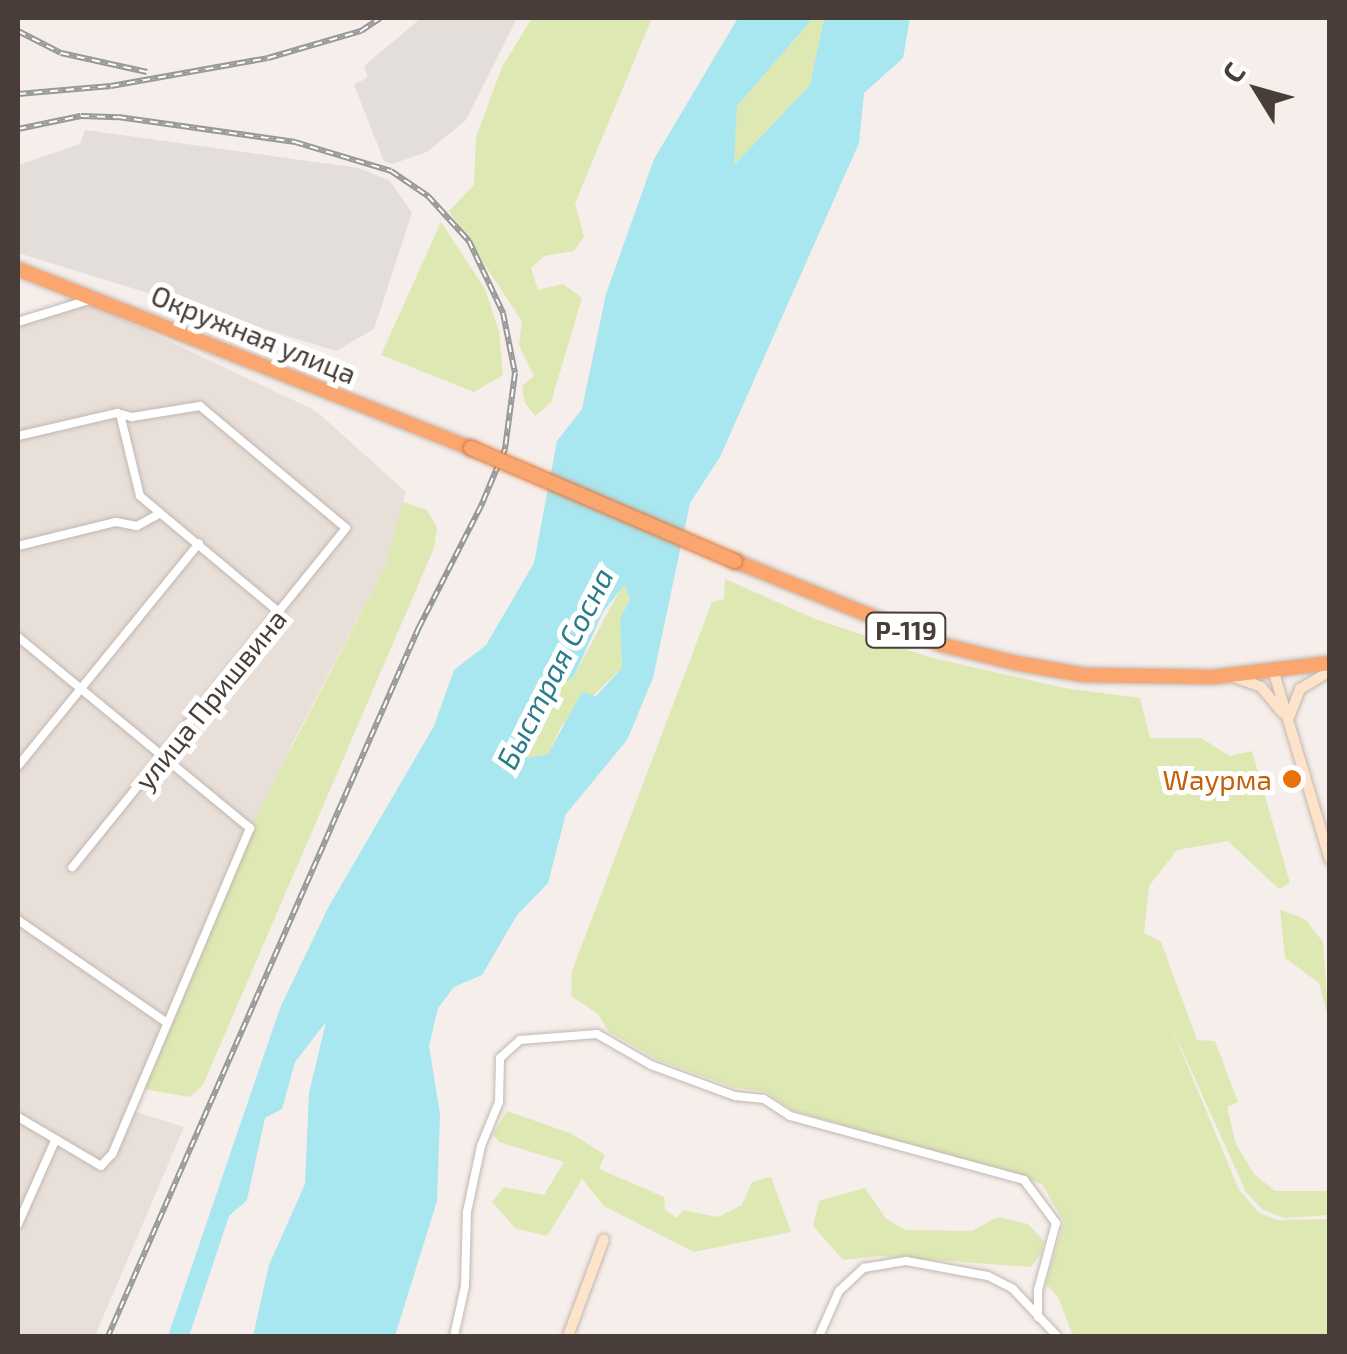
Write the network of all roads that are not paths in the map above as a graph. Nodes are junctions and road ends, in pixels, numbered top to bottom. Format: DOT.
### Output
graph roads {
  1 [pos="18,270"];
  2 [pos="98,297"];
  3 [pos="18,322"];
  4 [pos="120,414"];
  5 [pos="18,436"];
  6 [pos="160,513"];
  7 [pos="199,543"];
  8 [pos="18,546"];
  9 [pos="279,612"];
  10 [pos="18,636"];
  11 [pos="1330,663"];
  12 [pos="1330,671"];
  13 [pos="1274,672"];
  14 [pos="1233,676"];
  15 [pos="83,690"];
  16 [pos="1289,721"];
  17 [pos="164,758"];
  18 [pos="18,766"];
  19 [pos="1330,860"];
  20 [pos="72,867"];
  21 [pos="18,920"];
  22 [pos="166,1022"];
  23 [pos="18,1117"];
  24 [pos="54,1144"];
  25 [pos="18,1224"];
  26 [pos="604,1239"];
  27 [pos="1038,1317"];
  28 [pos="454,1336"];
  29 [pos="568,1336"];
  30 [pos="819,1336"];
  31 [pos="1057,1336"];
  1 -- 2 [label="highway, Окружная улица / Р-119"];
  2 -- 3 [label="street"];
  2 -- 14 [label="highway, Окружная улица / Р-119, bridge"];
  4 -- 5 [label="street"];
  4 -- 6 [label="street"];
  4 -- 9 [label="street, улица Пришвина"];
  6 -- 7 [label="street"];
  6 -- 8 [label="street"];
  7 -- 9 [label="street"];
  7 -- 15 [label="street"];
  9 -- 17 [label="street, улица Пришвина"];
  10 -- 15 [label="street"];
  11 -- 13 [label="highway, Р-119"];
  12 -- 16 [label="main road"];
  13 -- 14 [label="highway, Р-119"];
  13 -- 16 [label="main road"];
  14 -- 16 [label="main road"];
  15 -- 17 [label="street"];
  15 -- 18 [label="street"];
  16 -- 19 [label="main road"];
  17 -- 20 [label="street, улица Пришвина"];
  17 -- 22 [label="street"];
  21 -- 22 [label="street"];
  22 -- 24 [label="street"];
  23 -- 24 [label="street"];
  24 -- 25 [label="street"];
  26 -- 29 [label="main road"];
  27 -- 28 [label="street"];
  27 -- 30 [label="street"];
  27 -- 31 [label="street"];
}
